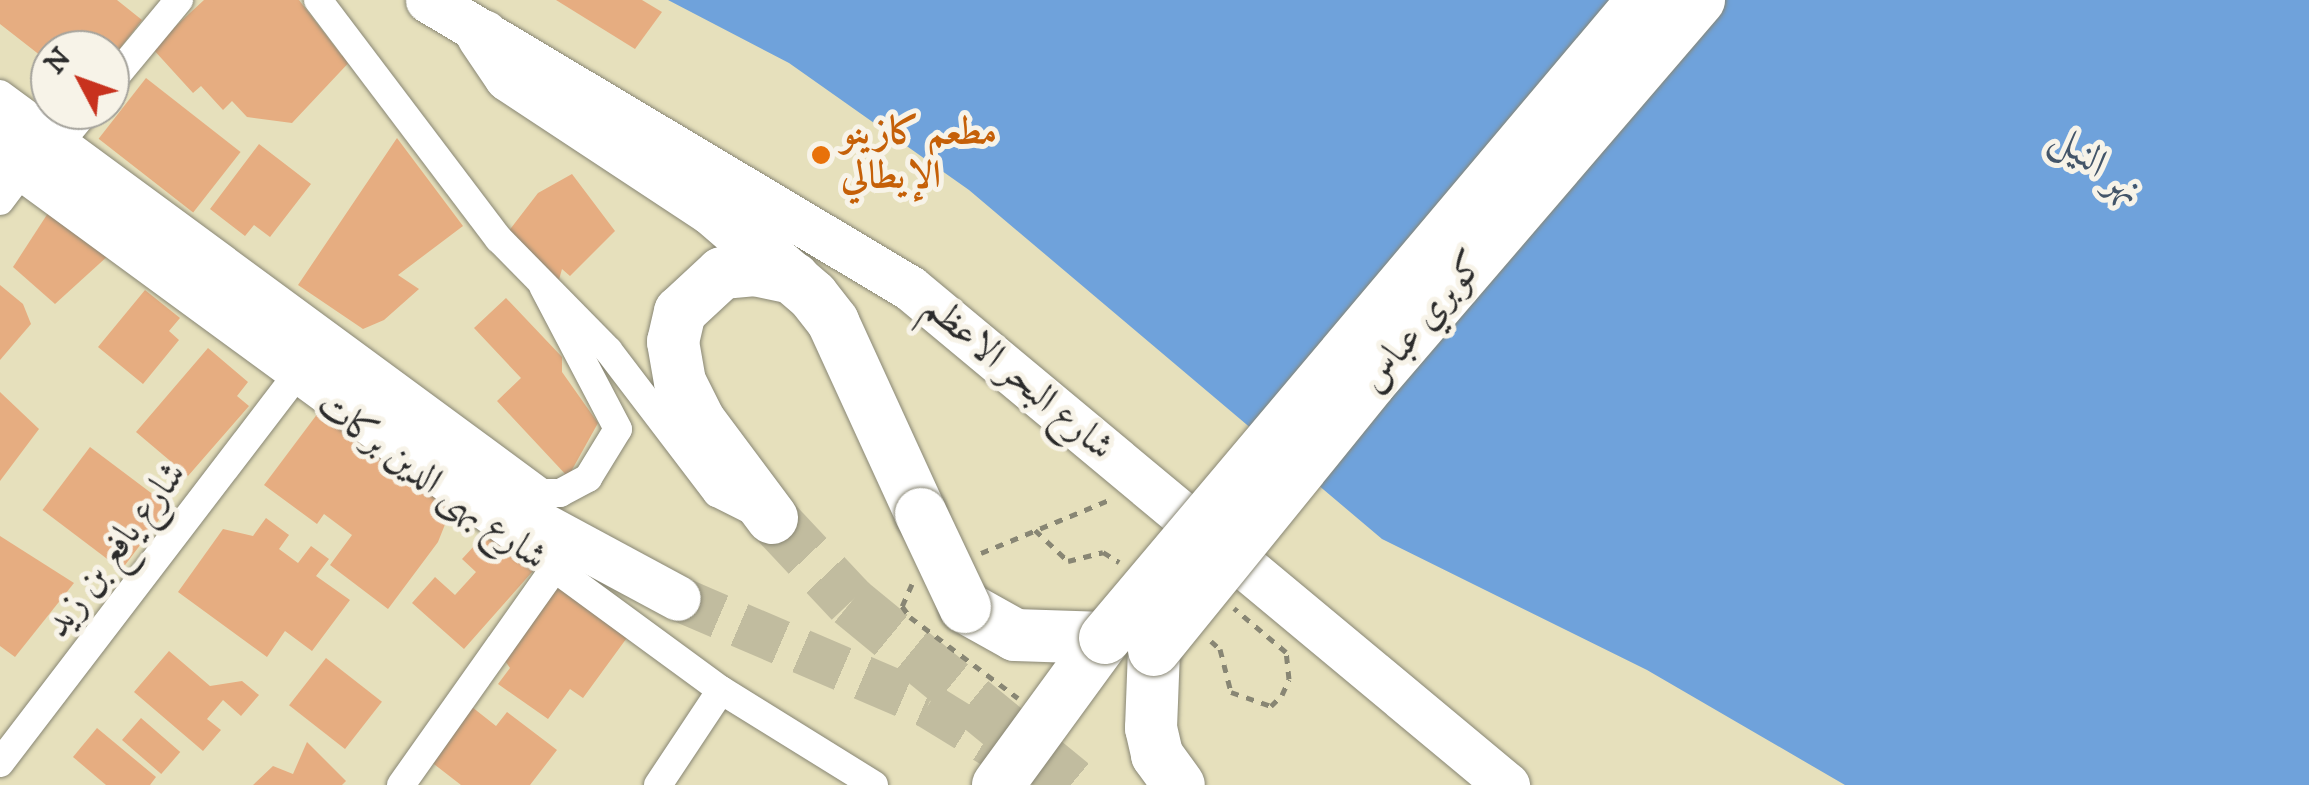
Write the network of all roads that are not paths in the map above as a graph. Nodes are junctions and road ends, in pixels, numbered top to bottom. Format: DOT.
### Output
graph roads {
  1 [pos="179,0"];
  2 [pos="318,0"];
  3 [pos="428,0"];
  4 [pos="1642,0"];
  5 [pos="1698,0"];
  6 [pos="483,36"];
  7 [pos="130,59"];
  8 [pos="0,94"];
  9 [pos="0,128"];
  10 [pos="70,130"];
  11 [pos="61,141"];
  12 [pos="9,169"];
  13 [pos="0,201"];
  14 [pos="111,226"];
  15 [pos="794,278"];
  16 [pos="543,286"];
  17 [pos="292,382"];
  18 [pos="772,518"];
  19 [pos="553,570"];
  20 [pos="678,598"];
  21 [pos="1129,644"];
  22 [pos="721,690"];
  23 [pos="0,763"];
  24 [pos="401,785"];
  25 [pos="658,785"];
  26 [pos="874,785"];
  27 [pos="998,785"];
  28 [pos="1180,785"];
  29 [pos="1507,785"];
  1 -- 7 [label="street"];
  2 -- 16 [label="street"];
  3 -- 6 [label="main road, شارع البحر الاعظم"];
  4 -- 21 [label="highway, كوبري عباس, bridge"];
  5 -- 21 [label="highway, كوبري عباس, bridge"];
  6 -- 15 [label="highway"];
  6 -- 29 [label="main road, شارع البحر الاعظم"];
  8 -- 11 [label="street"];
  9 -- 14 [label="main road, شارع بهى الدين بركات"];
  10 -- 11 [label="street"];
  11 -- 16 [label="street"];
  12 -- 13 [label="street"];
  12 -- 14 [label="street, شارع بهى الدين بركات"];
  14 -- 17 [label="street, شارع بهى الدين بركات"];
  14 -- 20 [label="main road, شارع بهى الدين بركات"];
  15 -- 18 [label="highway"];
  15 -- 21 [label="highway, bridge"];
  16 -- 18 [label="street"];
  17 -- 19 [label="street, شارع بهى الدين بركات"];
  17 -- 23 [label="street, شارع يافع بن زيد"];
  19 -- 22 [label="street, شارع بهى الدين بركات"];
  19 -- 24 [label="street"];
  21 -- 27 [label="highway"];
  21 -- 28 [label="highway"];
  22 -- 25 [label="street"];
  22 -- 26 [label="street, شارع بهى الدين بركات"];
}
